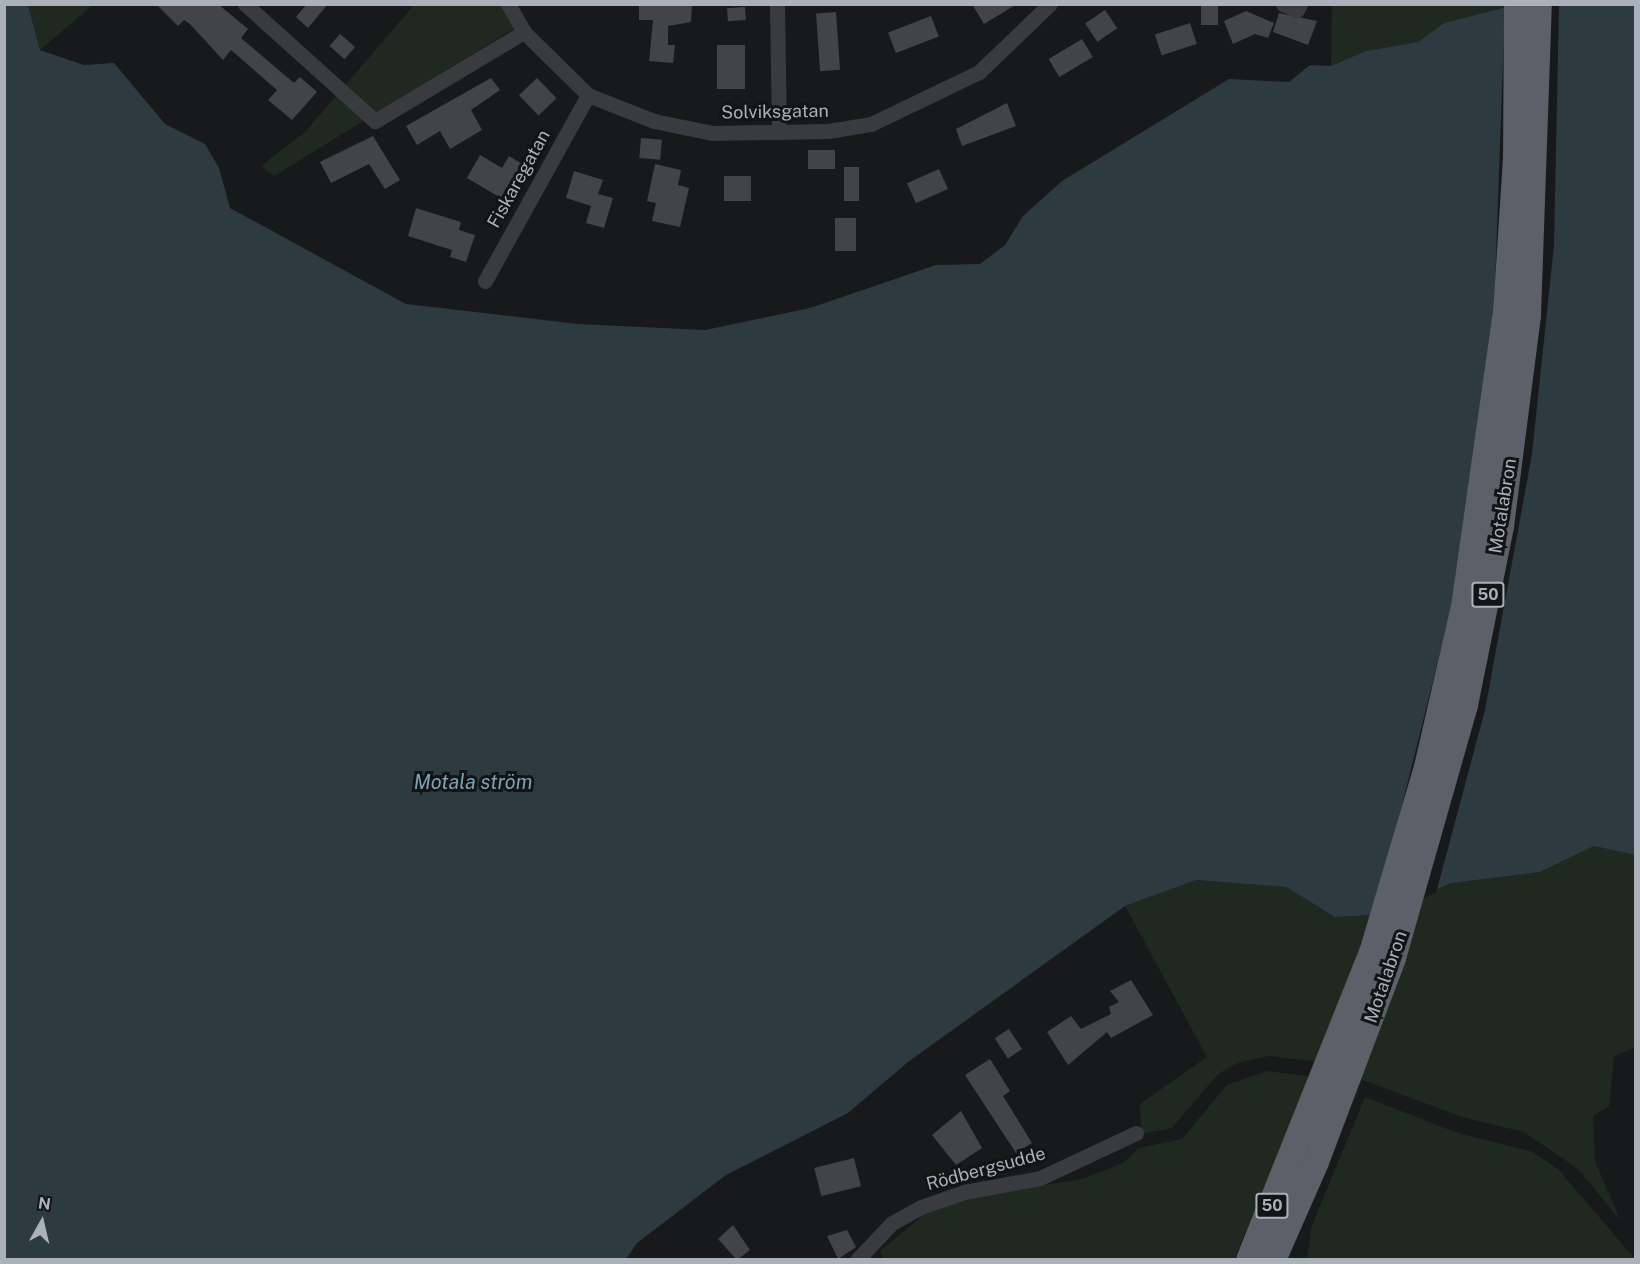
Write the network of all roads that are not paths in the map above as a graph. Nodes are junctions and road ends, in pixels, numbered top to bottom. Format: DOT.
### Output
graph roads {
  1 [pos="245,4"];
  2 [pos="508,4"];
  3 [pos="777,4"];
  4 [pos="1050,4"];
  5 [pos="1283,4"];
  6 [pos="1300,4"];
  7 [pos="1517,4"];
  8 [pos="1539,4"];
  9 [pos="524,32"];
  10 [pos="588,95"];
  11 [pos="779,132"];
  12 [pos="485,281"];
  13 [pos="1136,1133"];
  14 [pos="1306,1158"];
  15 [pos="857,1260"];
  16 [pos="1249,1260"];
  17 [pos="1273,1260"];
  1 -- 9 [label="street"];
  2 -- 9 [label="street, Solviksgatan"];
  3 -- 11 [label="street"];
  4 -- 11 [label="street, Solviksgatan"];
  5 -- 6 [label="street"];
  7 -- 14 [label="highway, Motalabron / 50"];
  8 -- 14 [label="highway, Motalabron / 50"];
  9 -- 10 [label="street, Solviksgatan"];
  10 -- 11 [label="street, Solviksgatan"];
  10 -- 12 [label="street, Fiskaregatan"];
  13 -- 15 [label="street, Rödbergsudde"];
  14 -- 16 [label="highway, 50"];
  14 -- 17 [label="highway, 50"];
}
